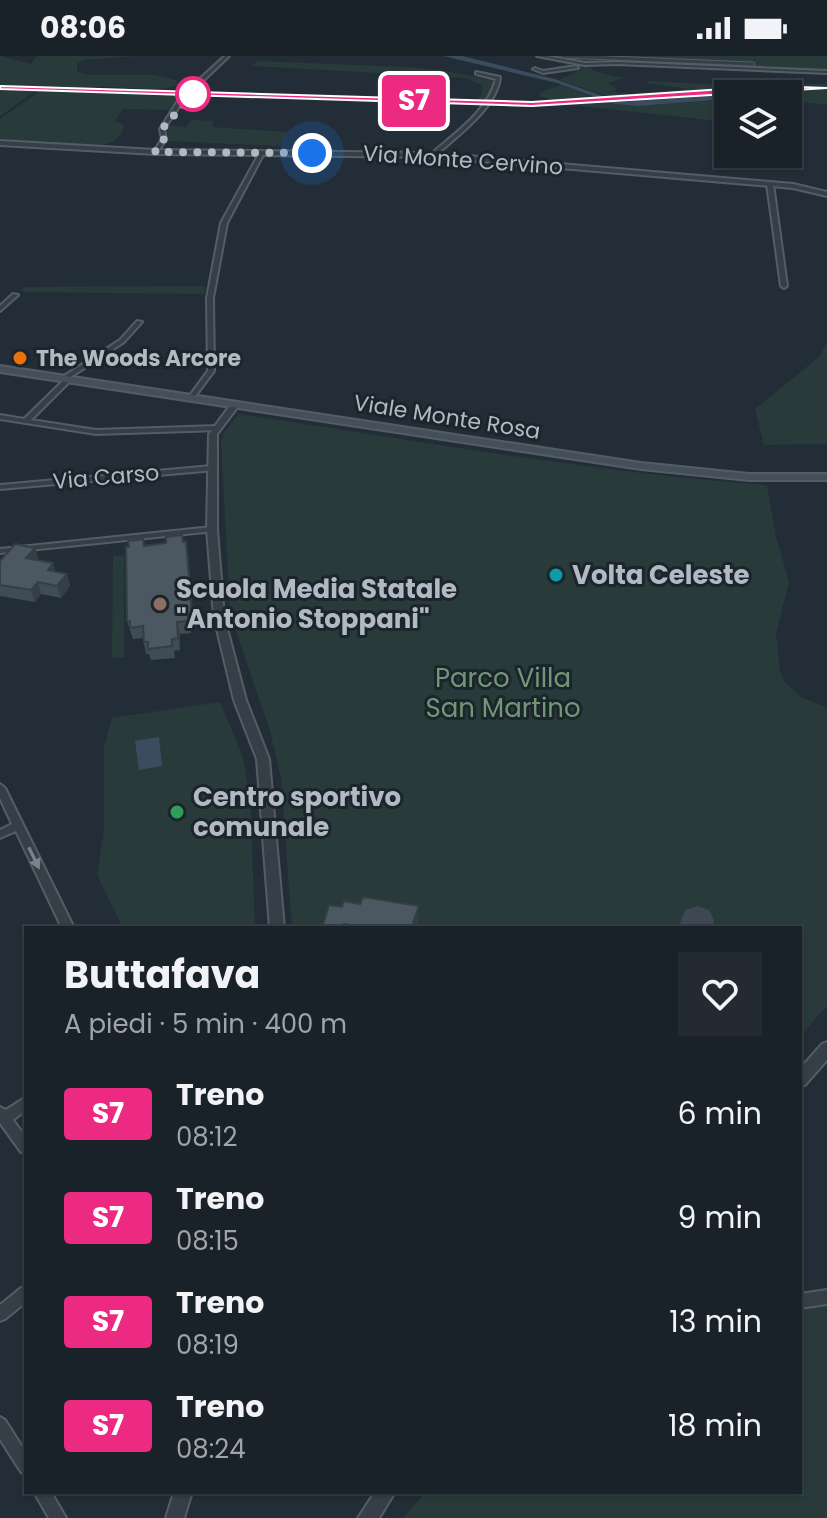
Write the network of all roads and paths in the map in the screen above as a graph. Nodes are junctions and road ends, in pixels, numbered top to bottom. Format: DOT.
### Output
graph roads {
  1 [pos="227,56"];
  2 [pos="539,56"];
  3 [pos="563,56"];
  4 [pos="612,63"];
  5 [pos="751,63"];
  6 [pos="535,69"];
  7 [pos="827,72"];
  8 [pos="478,73"];
  9 [pos="506,74"];
  10 [pos="498,78"];
  11 [pos="0,143"];
  12 [pos="155,152"];
  13 [pos="262,153"];
  14 [pos="433,155"];
  15 [pos="770,184"];
  16 [pos="827,194"];
  17 [pos="784,286"];
  18 [pos="15,295"];
  19 [pos="0,309"];
  20 [pos="139,322"];
  21 [pos="0,369"];
  22 [pos="66,379"];
  23 [pos="191,398"];
  24 [pos="235,405"];
  25 [pos="0,417"];
  26 [pos="26,421"];
  27 [pos="217,428"];
  28 [pos="212,468"];
  29 [pos="827,477"];
  30 [pos="0,487"];
  31 [pos="212,529"];
  32 [pos="0,551"];
  33 [pos="0,788"];
  34 [pos="18,826"];
  35 [pos="0,834"];
  36 [pos="67,926"];
  37 [pos="277,926"];
  38 [pos="827,1049"];
  39 [pos="802,1078"];
  40 [pos="24,1104"];
  41 [pos="2,1116"];
  42 [pos="24,1145"];
  43 [pos="24,1295"];
  44 [pos="827,1297"];
  45 [pos="802,1301"];
  46 [pos="0,1314"];
  47 [pos="0,1425"];
  48 [pos="24,1464"];
  49 [pos="43,1494"];
  50 [pos="182,1494"];
  51 [pos="385,1494"];
  52 [pos="58,1518"];
  53 [pos="175,1518"];
  54 [pos="367,1518"];
  1 -- 12 [label="street"];
  2 -- 4 [label="street"];
  3 -- 5 [label="street"];
  4 -- 6 [label="street"];
  4 -- 7 [label="street"];
  8 -- 10 [label="street"];
  9 -- 10 [label="street"];
  10 -- 14 [label="street"];
  11 -- 12 [label="street, Via Monte Cervino"];
  12 -- 13 [label="street, Via Monte Cervino"];
  13 -- 14 [label="street, Via Monte Cervino"];
  13 -- 23 [label="street"];
  14 -- 15 [label="street, Via Monte Cervino"];
  15 -- 16 [label="street, Via Monte Cervino"];
  15 -- 17 [label="street"];
  18 -- 19 [label="street"];
  20 -- 22 [label="street"];
  21 -- 22 [label="main road, Viale Monte Rosa"];
  22 -- 23 [label="main road, Viale Monte Rosa"];
  22 -- 26 [label="street"];
  23 -- 24 [label="main road, Viale Monte Rosa"];
  24 -- 27 [label="street"];
  24 -- 29 [label="main road, Viale Monte Rosa"];
  25 -- 26 [label="street"];
  26 -- 27 [label="street"];
  27 -- 28 [label="street"];
  28 -- 30 [label="street, Via Carso"];
  28 -- 31 [label="street"];
  31 -- 32 [label="street"];
  31 -- 37 [label="street"];
  33 -- 34 [label="street"];
  34 -- 35 [label="street"];
  34 -- 36 [label="street, one-way"];
  38 -- 39 [label="street"];
  40 -- 41 [label="street"];
  41 -- 42 [label="street"];
  43 -- 46 [label="street"];
  44 -- 45 [label="street"];
  47 -- 48 [label="street"];
  49 -- 52 [label="street"];
  50 -- 53 [label="street"];
  51 -- 54 [label="street"];
}
